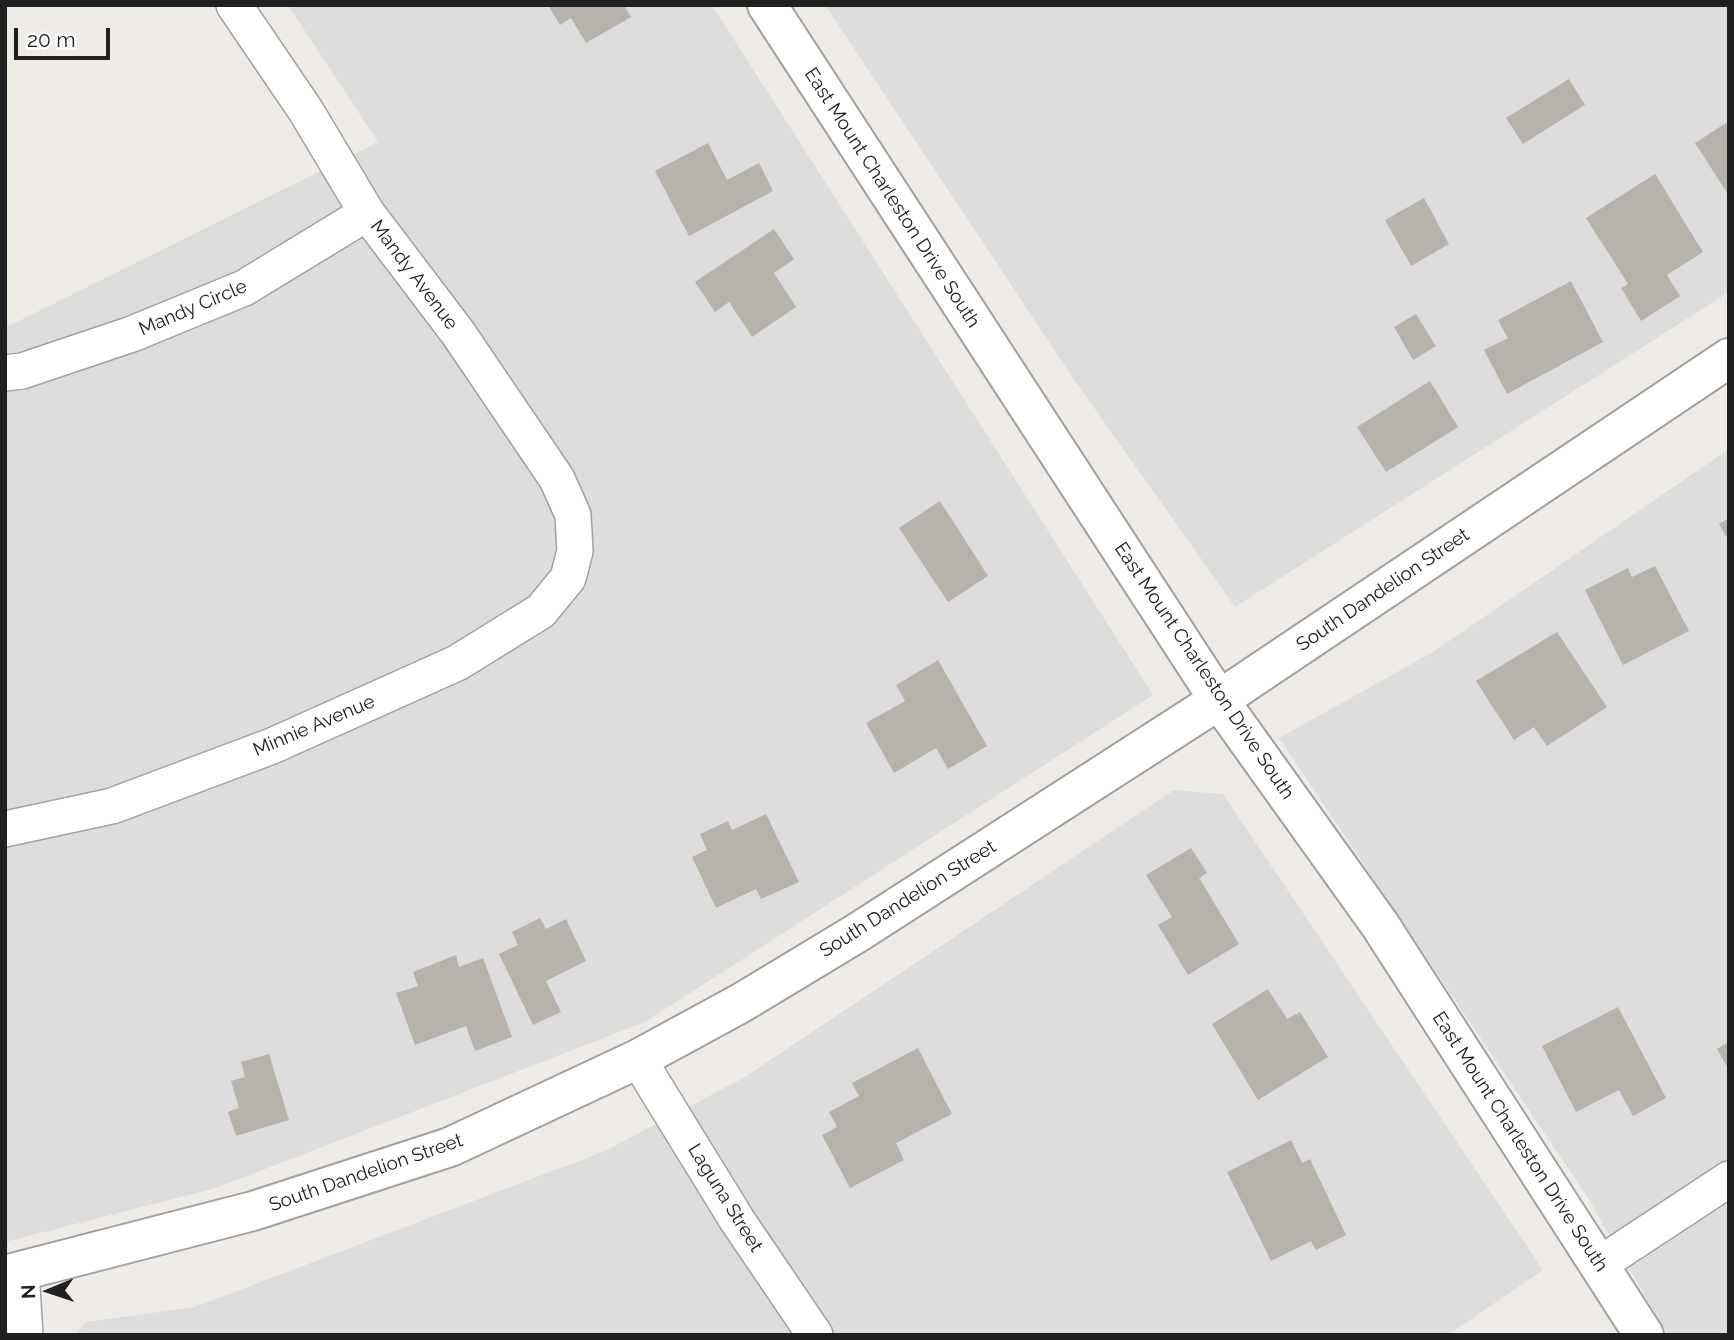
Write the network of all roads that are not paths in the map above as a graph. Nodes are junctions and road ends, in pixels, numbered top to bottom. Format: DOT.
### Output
graph roads {
  1 [pos="234,5"];
  2 [pos="767,5"];
  3 [pos="367,213"];
  4 [pos="1729,358"];
  5 [pos="5,373"];
  6 [pos="575,551"];
  7 [pos="1219,700"];
  8 [pos="5,829"];
  9 [pos="638,1059"];
  10 [pos="1729,1179"];
  11 [pos="1600,1264"];
  12 [pos="13,1273"];
  13 [pos="25,1335"];
  14 [pos="815,1335"];
  15 [pos="1644,1335"];
  1 -- 3 [label="street, Mandy Avenue"];
  2 -- 7 [label="street, East Mount Charleston Drive South"];
  3 -- 5 [label="street, Mandy Circle"];
  3 -- 6 [label="street, Mandy Avenue"];
  4 -- 7 [label="street, South Dandelion Street"];
  6 -- 8 [label="street, Minnie Avenue"];
  7 -- 9 [label="street, South Dandelion Street"];
  7 -- 11 [label="street, East Mount Charleston Drive South"];
  9 -- 12 [label="street, South Dandelion Street"];
  9 -- 14 [label="street, Laguna Street"];
  10 -- 11 [label="street"];
  11 -- 15 [label="street, East Mount Charleston Drive South"];
  12 -- 13 [label="street"];
}
